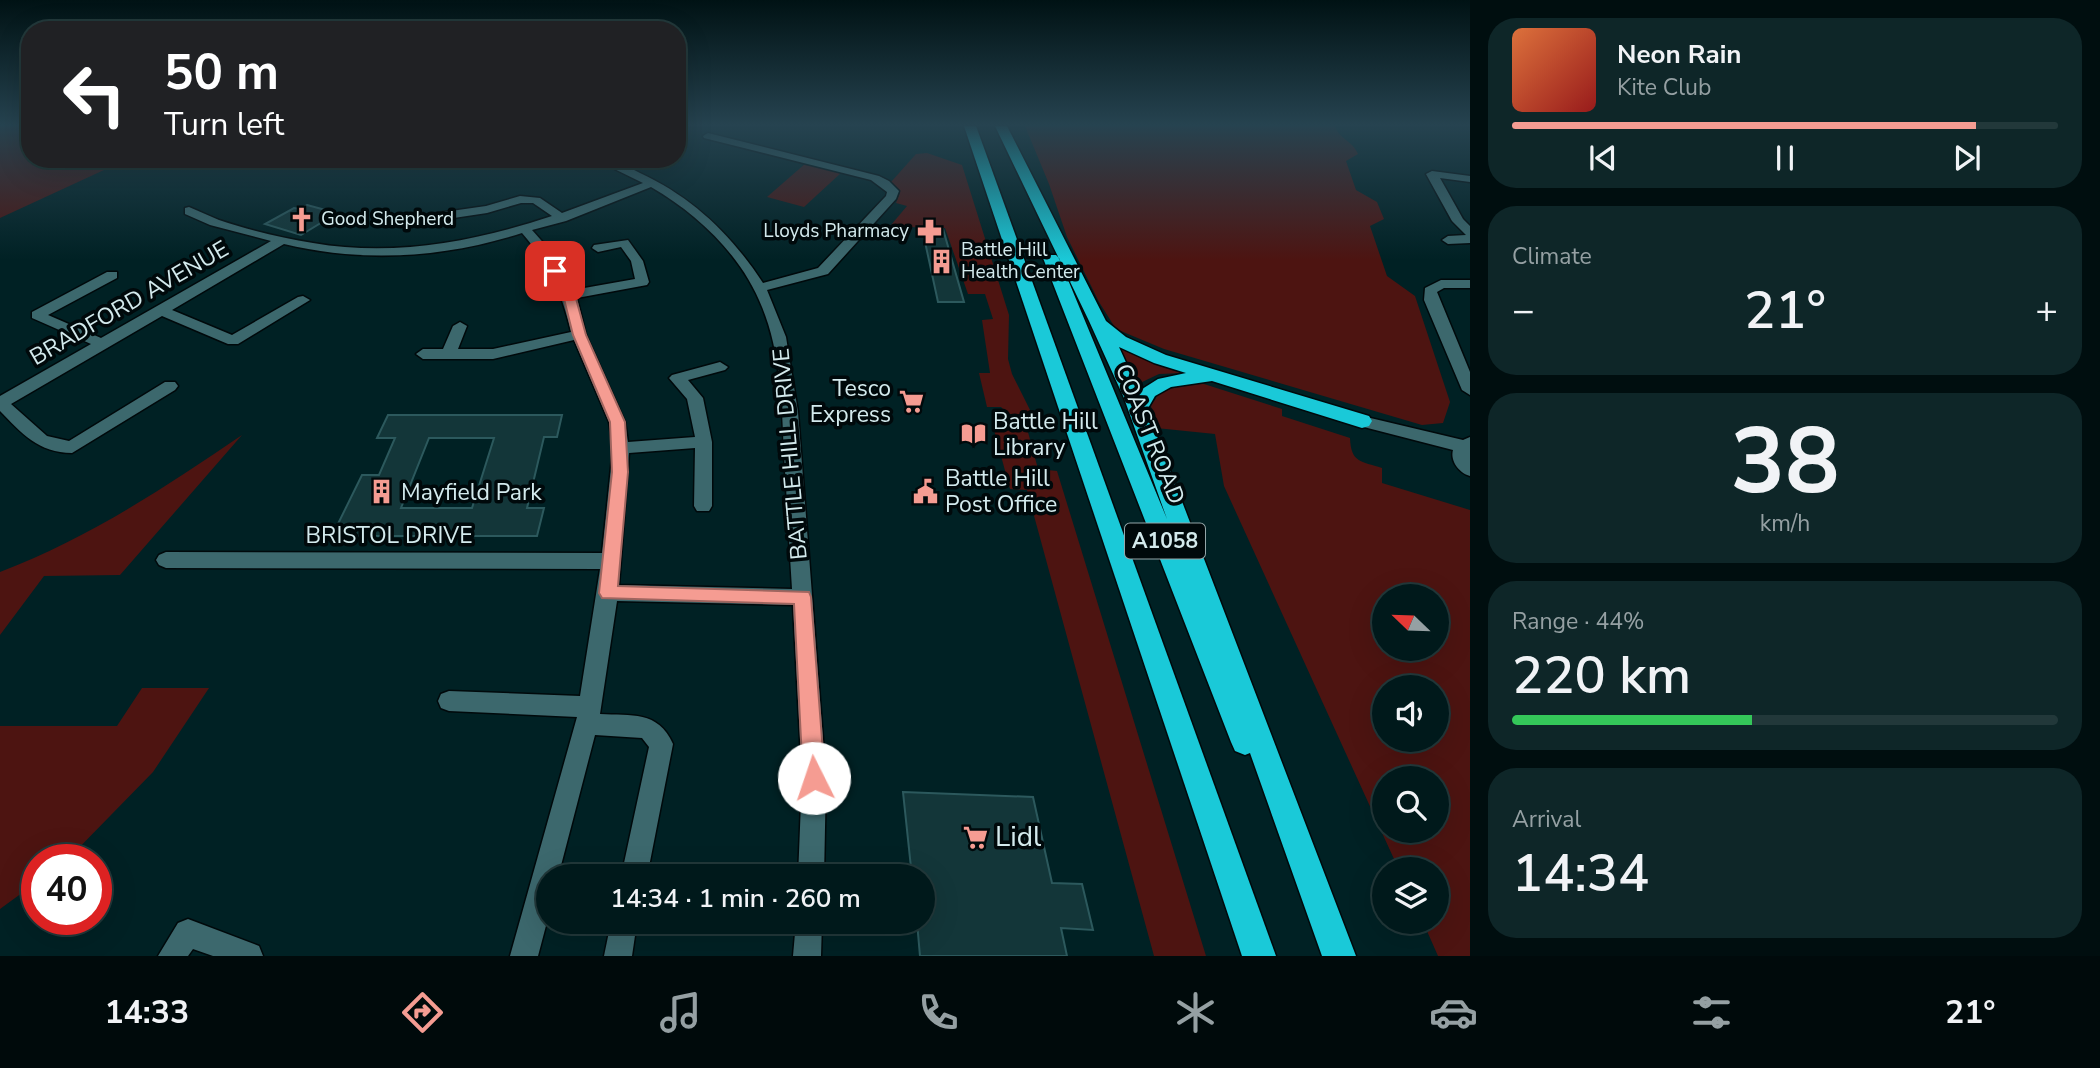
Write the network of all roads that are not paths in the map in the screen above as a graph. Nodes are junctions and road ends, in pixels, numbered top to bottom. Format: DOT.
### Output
graph roads {
  1 [pos="624,171"];
  2 [pos="847,171"];
  3 [pos="986,171"];
  4 [pos="1018,171"];
  5 [pos="1022,171"];
  6 [pos="1470,179"];
  7 [pos="652,183"];
  8 [pos="189,211"];
  9 [pos="427,218"];
  10 [pos="562,218"];
  11 [pos="527,230"];
  12 [pos="1470,233"];
  13 [pos="1470,239"];
  14 [pos="1448,240"];
  15 [pos="281,241"];
  16 [pos="598,248"];
  17 [pos="112,275"];
  18 [pos="1470,284"];
  19 [pos="759,288"];
  20 [pos="569,295"];
  21 [pos="303,300"];
  22 [pos="162,311"];
  23 [pos="1098,321"];
  24 [pos="460,326"];
  25 [pos="579,335"];
  26 [pos="104,345"];
  27 [pos="423,354"];
  28 [pos="449,354"];
  29 [pos="720,367"];
  30 [pos="1217,378"];
  31 [pos="170,386"];
  32 [pos="1470,390"];
  33 [pos="0,403"];
  34 [pos="1137,410"];
  35 [pos="1362,421"];
  36 [pos="704,442"];
  37 [pos="621,448"];
  38 [pos="1466,455"];
  39 [pos="702,506"];
  40 [pos="166,560"];
  41 [pos="611,561"];
  42 [pos="608,593"];
  43 [pos="802,597"];
  44 [pos="449,701"];
  45 [pos="589,716"];
  46 [pos="637,864"];
  47 [pos="812,864"];
  48 [pos="622,934"];
  49 [pos="808,934"];
  50 [pos="528,955"];
  51 [pos="172,956"];
  52 [pos="249,956"];
  53 [pos="618,956"];
  54 [pos="807,956"];
  55 [pos="1259,956"];
  56 [pos="1331,956"];
  57 [pos="1339,956"];
  1 -- 7 [label="street, BATTLE HILL DRIVE"];
  2 -- 19 [label="street"];
  3 -- 55 [label="highway, A1058"];
  4 -- 56 [label="highway, COAST ROAD / A1058"];
  5 -- 23 [label="highway"];
  6 -- 12 [label="street"];
  7 -- 10 [label="street"];
  7 -- 19 [label="street, BATTLE HILL DRIVE"];
  8 -- 15 [label="street"];
  9 -- 10 [label="street"];
  10 -- 11 [label="street"];
  11 -- 15 [label="street"];
  11 -- 20 [label="street"];
  13 -- 14 [label="street"];
  15 -- 22 [label="street, BRADFORD AVENUE"];
  16 -- 20 [label="street"];
  17 -- 26 [label="street"];
  18 -- 32 [label="street"];
  19 -- 43 [label="street, BATTLE HILL DRIVE"];
  20 -- 25 [label="street"];
  21 -- 22 [label="street"];
  22 -- 26 [label="street, BRADFORD AVENUE"];
  23 -- 30 [label="highway"];
  23 -- 34 [label="highway"];
  24 -- 28 [label="street"];
  25 -- 28 [label="street"];
  25 -- 37 [label="street"];
  26 -- 33 [label="street, BRADFORD AVENUE"];
  27 -- 28 [label="street"];
  29 -- 36 [label="street"];
  30 -- 34 [label="highway"];
  30 -- 35 [label="highway"];
  31 -- 33 [label="street"];
  34 -- 57 [label="highway"];
  35 -- 38 [label="street"];
  36 -- 37 [label="street"];
  36 -- 39 [label="street"];
  37 -- 41 [label="street"];
  40 -- 41 [label="street, BRISTOL DRIVE"];
  41 -- 42 [label="street"];
  42 -- 43 [label="street"];
  42 -- 45 [label="street"];
  43 -- 47 [label="street, BATTLE HILL DRIVE"];
  44 -- 45 [label="street"];
  45 -- 46 [label="street"];
  45 -- 50 [label="street"];
  48 -- 53 [label="street"];
  49 -- 54 [label="street"];
  51 -- 52 [label="street"];
}
